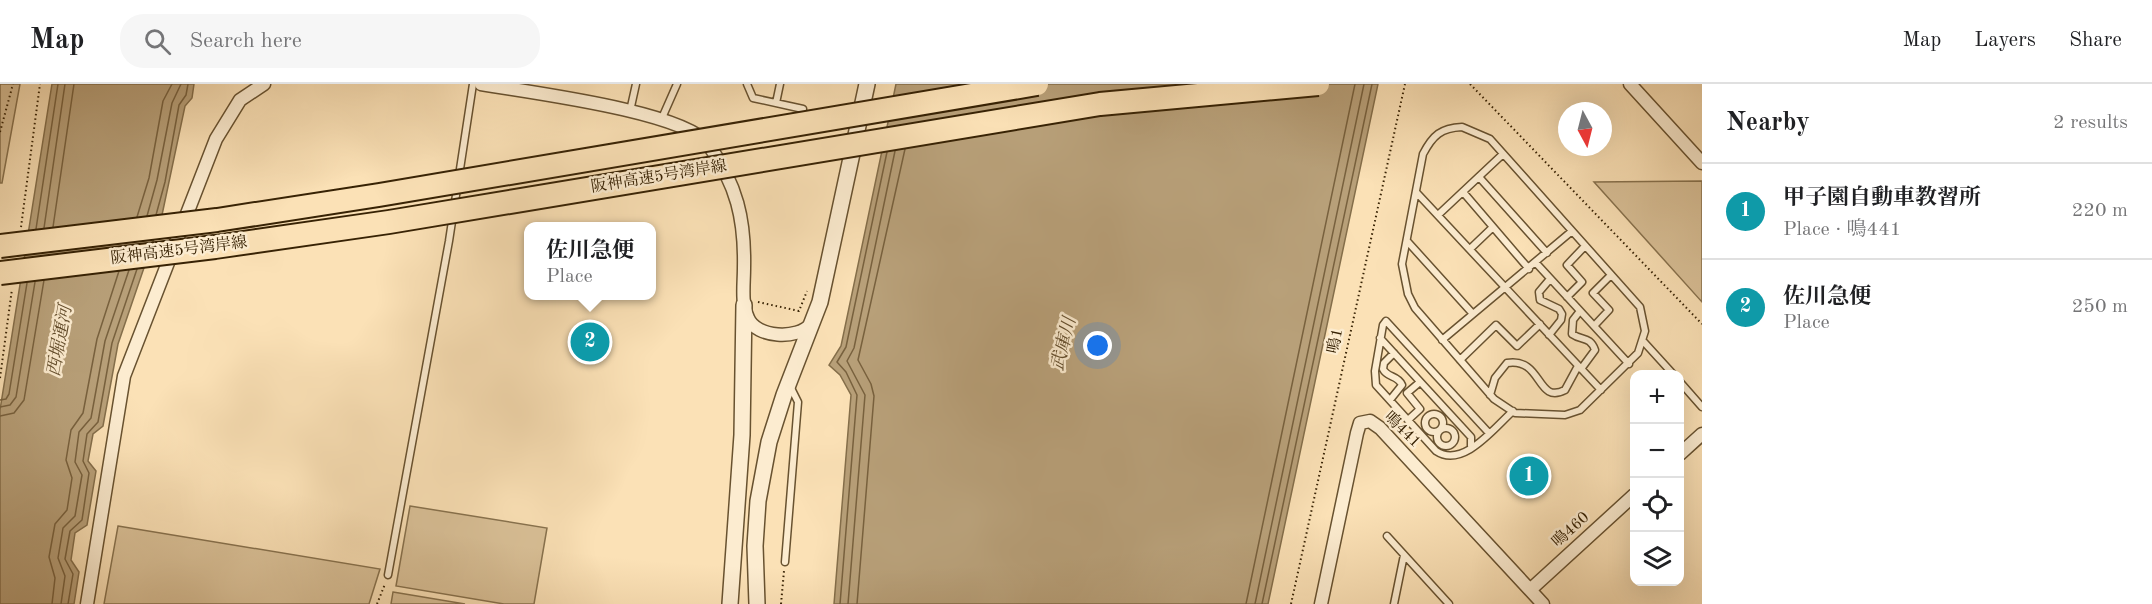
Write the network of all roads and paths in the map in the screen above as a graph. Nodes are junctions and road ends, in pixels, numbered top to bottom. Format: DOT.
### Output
graph roads {
  1 [pos="12,84"];
  2 [pos="264,84"];
  3 [pos="473,84"];
  4 [pos="480,84"];
  5 [pos="636,84"];
  6 [pos="677,84"];
  7 [pos="747,84"];
  8 [pos="780,84"];
  9 [pos="867,84"];
  10 [pos="1037,84"];
  11 [pos="1318,84"];
  12 [pos="1405,84"];
  13 [pos="1470,84"];
  14 [pos="1630,84"];
  15 [pos="1475,86"];
  16 [pos="776,103"];
  17 [pos="802,109"];
  18 [pos="630,111"];
  19 [pos="662,118"];
  20 [pos="0,132"];
  21 [pos="1503,154"];
  22 [pos="1702,163"];
  23 [pos="1479,177"];
  24 [pos="1416,192"];
  25 [pos="1463,192"];
  26 [pos="1477,209"];
  27 [pos="1438,215"];
  28 [pos="1470,216"];
  29 [pos="1493,226"];
  30 [pos="1572,231"];
  31 [pos="1407,241"];
  32 [pos="1508,244"];
  33 [pos="0,246"];
  34 [pos="1585,246"];
  35 [pos="1470,249"];
  36 [pos="1501,251"];
  37 [pos="1547,253"];
  38 [pos="1536,263"];
  39 [pos="1529,268"];
  40 [pos="0,273"];
  41 [pos="1611,275"];
  42 [pos="1550,279"];
  43 [pos="810,282"];
  44 [pos="1506,288"];
  45 [pos="1567,297"];
  46 [pos="750,304"];
  47 [pos="1580,311"];
  48 [pos="1473,314"];
  49 [pos="815,319"];
  50 [pos="1540,324"];
  51 [pos="1702,324"];
  52 [pos="1594,326"];
  53 [pos="1549,334"];
  54 [pos="1380,338"];
  55 [pos="1442,340"];
  56 [pos="1643,340"];
  57 [pos="1394,353"];
  58 [pos="1460,360"];
  59 [pos="1629,364"];
  60 [pos="1580,367"];
  61 [pos="1669,370"];
  62 [pos="1420,382"];
  63 [pos="789,383"];
  64 [pos="1447,387"];
  65 [pos="1684,387"];
  66 [pos="1601,390"];
  67 [pos="1490,395"];
  68 [pos="1435,398"];
  69 [pos="1390,400"];
  70 [pos="1702,408"];
  71 [pos="1513,411"];
  72 [pos="1408,420"];
  73 [pos="1427,429"];
  74 [pos="1440,429"];
  75 [pos="1488,432"];
  76 [pos="1421,434"];
  77 [pos="1702,434"];
  78 [pos="1452,443"];
  79 [pos="1469,449"];
  80 [pos="1684,450"];
  81 [pos="1463,455"];
  82 [pos="1630,500"];
  83 [pos="1388,536"];
  84 [pos="1404,555"];
  85 [pos="785,562"];
  86 [pos="388,575"];
  87 [pos="1530,590"];
  88 [pos="87,604"];
  89 [pos="376,604"];
  90 [pos="730,604"];
  91 [pos="757,604"];
  92 [pos="781,604"];
  93 [pos="1291,604"];
  94 [pos="1321,604"];
  95 [pos="1394,604"];
  96 [pos="1449,604"];
  97 [pos="1544,604"];
  1 -- 20 [label="path"];
  2 -- 88 [label="street"];
  3 -- 86 [label="lane"];
  4 -- 18 [label="street"];
  5 -- 18 [label="lane"];
  6 -- 19 [label="lane"];
  7 -- 16 [label="lane"];
  8 -- 16 [label="lane"];
  9 -- 49 [label="street"];
  10 -- 33 [label="highway, 阪神高速5号湾岸線, bridge"];
  11 -- 40 [label="highway, 阪神高速5号湾岸線, bridge"];
  12 -- 93 [label="path, 鳴1"];
  13 -- 15 [label="path"];
  14 -- 22 [label="street"];
  15 -- 51 [label="path"];
  16 -- 17 [label="lane"];
  18 -- 19 [label="street"];
  19 -- 46 [label="street"];
  21 -- 23 [label="lane"];
  21 -- 24 [label="lane"];
  21 -- 30 [label="lane"];
  23 -- 25 [label="lane"];
  23 -- 37 [label="lane"];
  24 -- 27 [label="lane"];
  24 -- 31 [label="lane"];
  25 -- 26 [label="lane"];
  25 -- 27 [label="lane"];
  26 -- 28 [label="lane"];
  26 -- 29 [label="lane"];
  27 -- 35 [label="lane"];
  29 -- 32 [label="lane"];
  29 -- 35 [label="lane"];
  30 -- 34 [label="lane"];
  30 -- 37 [label="lane"];
  31 -- 48 [label="lane"];
  31 -- 55 [label="lane"];
  32 -- 36 [label="lane"];
  32 -- 39 [label="lane"];
  34 -- 41 [label="lane"];
  34 -- 45 [label="lane"];
  35 -- 44 [label="lane"];
  37 -- 38 [label="lane"];
  38 -- 39 [label="lane"];
  38 -- 42 [label="lane"];
  39 -- 44 [label="lane"];
  41 -- 52 [label="lane"];
  41 -- 56 [label="lane"];
  42 -- 45 [label="lane"];
  42 -- 53 [label="lane"];
  43 -- 46 [label="path"];
  44 -- 48 [label="lane"];
  44 -- 50 [label="lane"];
  45 -- 47 [label="lane"];
  46 -- 49 [label="street"];
  46 -- 90 [label="street"];
  47 -- 52 [label="lane"];
  47 -- 60 [label="lane"];
  48 -- 55 [label="lane"];
  49 -- 63 [label="street"];
  50 -- 53 [label="lane"];
  50 -- 58 [label="lane"];
  52 -- 59 [label="lane"];
  53 -- 60 [label="lane"];
  54 -- 57 [label="lane"];
  54 -- 64 [label="lane"];
  54 -- 69 [label="lane"];
  55 -- 58 [label="lane"];
  56 -- 59 [label="lane"];
  56 -- 61 [label="lane"];
  57 -- 62 [label="lane"];
  57 -- 69 [label="lane"];
  58 -- 67 [label="lane"];
  59 -- 66 [label="lane"];
  60 -- 66 [label="lane"];
  60 -- 67 [label="lane"];
  62 -- 68 [label="lane"];
  62 -- 72 [label="lane"];
  63 -- 85 [label="lane"];
  63 -- 91 [label="street"];
  64 -- 68 [label="lane"];
  64 -- 75 [label="lane"];
  65 -- 70 [label="lane"];
  66 -- 71 [label="lane"];
  67 -- 71 [label="lane"];
  68 -- 79 [label="lane"];
  69 -- 72 [label="lane"];
  71 -- 75 [label="lane"];
  72 -- 76 [label="lane"];
  73 -- 74 [label="lane"];
  73 -- 74 [label="lane"];
  73 -- 76 [label="lane"];
  74 -- 78 [label="lane"];
  74 -- 78 [label="lane"];
  75 -- 79 [label="lane"];
  76 -- 81 [label="lane"];
  77 -- 80 [label="street"];
  78 -- 81 [label="lane"];
  79 -- 81 [label="lane"];
  82 -- 87 [label="street, 鳴460"];
  83 -- 84 [label="lane"];
  84 -- 95 [label="lane"];
  84 -- 96 [label="lane"];
  85 -- 92 [label="path"];
  86 -- 89 [label="path"];
  87 -- 94 [label="street, 鳴441"];
  87 -- 97 [label="street, 鳴441"];
}
